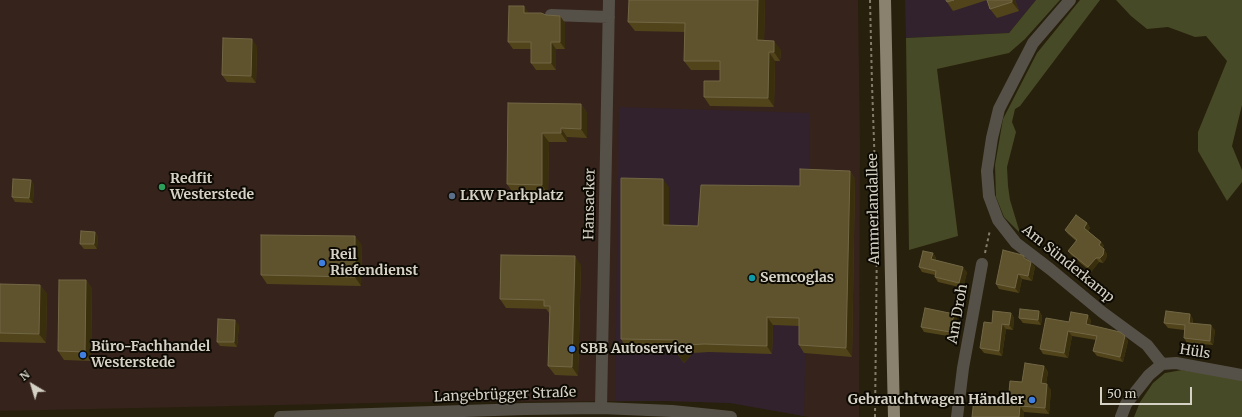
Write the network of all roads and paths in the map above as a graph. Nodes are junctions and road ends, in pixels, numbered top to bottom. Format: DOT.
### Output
graph roads {
  1 [pos="609,0"];
  2 [pos="870,0"];
  3 [pos="885,0"];
  4 [pos="1070,0"];
  5 [pos="551,15"];
  6 [pos="609,17"];
  7 [pos="876,177"];
  8 [pos="998,220"];
  9 [pos="877,231"];
  10 [pos="982,264"];
  11 [pos="1162,364"];
  12 [pos="1242,375"];
  13 [pos="601,408"];
  14 [pos="280,417"];
  15 [pos="731,417"];
  16 [pos="875,417"];
  17 [pos="894,417"];
  18 [pos="957,417"];
  19 [pos="1121,417"];
  1 -- 6 [label="street, Hansacker"];
  2 -- 7 [label="path"];
  3 -- 17 [label="main road, Ammerlandallee"];
  4 -- 8 [label="street, Am Sünderkamp"];
  5 -- 6 [label="street"];
  6 -- 13 [label="street, Hansacker"];
  8 -- 10 [label="path"];
  8 -- 11 [label="street, Am Sünderkamp"];
  9 -- 16 [label="path"];
  10 -- 18 [label="street, Am Droh"];
  11 -- 12 [label="street, Hüls"];
  11 -- 19 [label="street, Hüls"];
  13 -- 14 [label="street, Langebrügger Straße"];
  13 -- 15 [label="street, Langebrügger Straße"];
}
